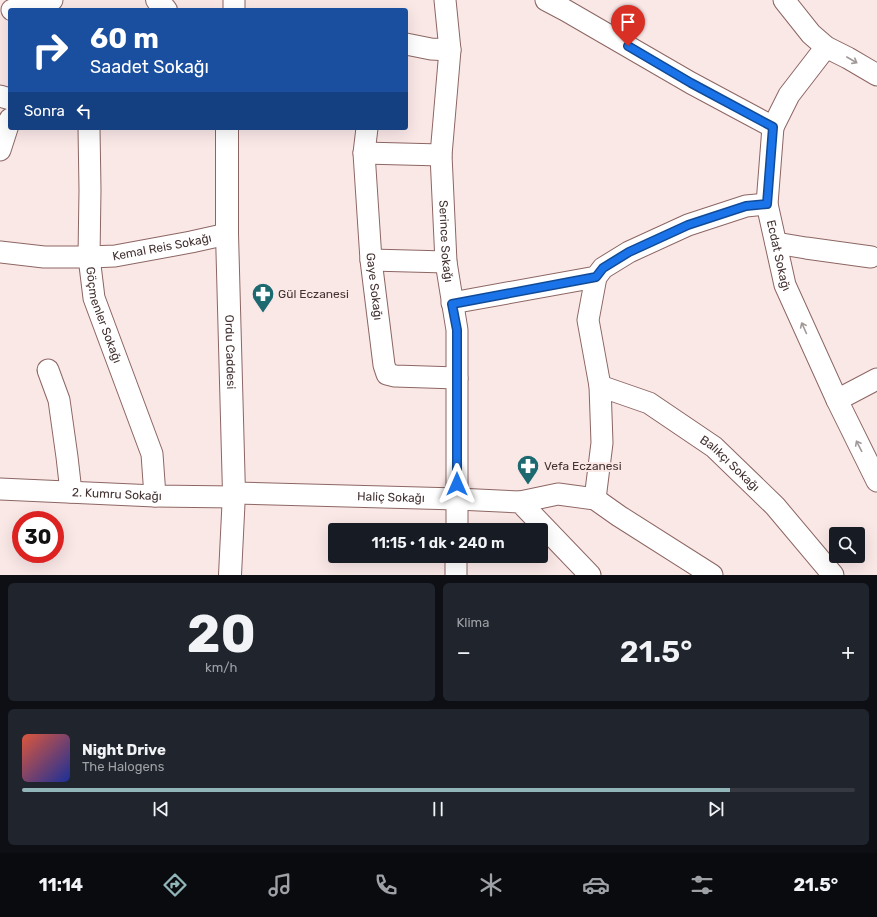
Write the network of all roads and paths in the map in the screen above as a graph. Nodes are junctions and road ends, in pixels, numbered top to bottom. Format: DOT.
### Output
graph roads {
  1 [pos="52,0"];
  2 [pos="157,0"];
  3 [pos="445,0"];
  4 [pos="546,0"];
  5 [pos="784,0"];
  6 [pos="19,8"];
  7 [pos="164,8"];
  8 [pos="408,44"];
  9 [pos="826,47"];
  10 [pos="450,50"];
  11 [pos="877,75"];
  12 [pos="8,125"];
  13 [pos="773,127"];
  14 [pos="89,130"];
  15 [pos="227,130"];
  16 [pos="367,130"];
  17 [pos="0,150"];
  18 [pos="364,153"];
  19 [pos="441,155"];
  20 [pos="767,204"];
  21 [pos="227,234"];
  22 [pos="776,243"];
  23 [pos="0,252"];
  24 [pos="89,257"];
  25 [pos="871,257"];
  26 [pos="370,260"];
  27 [pos="446,262"];
  28 [pos="596,277"];
  29 [pos="452,304"];
  30 [pos="48,370"];
  31 [pos="457,378"];
  32 [pos="877,379"];
  33 [pos="600,386"];
  34 [pos="837,400"];
  35 [pos="877,480"];
  36 [pos="0,489"];
  37 [pos="71,492"];
  38 [pos="234,495"];
  39 [pos="155,496"];
  40 [pos="595,498"];
  41 [pos="457,499"];
  42 [pos="520,502"];
  43 [pos="457,523"];
  44 [pos="456,563"];
  45 [pos="230,575"];
  46 [pos="456,575"];
  47 [pos="590,575"];
  48 [pos="712,575"];
  49 [pos="833,575"];
  1 -- 6 [label="street"];
  2 -- 7 [label="main road"];
  3 -- 10 [label="street, Serince Sokağı"];
  4 -- 13 [label="street"];
  5 -- 9 [label="street"];
  8 -- 10 [label="street"];
  9 -- 11 [label="street, one-way"];
  9 -- 13 [label="street"];
  10 -- 19 [label="street, Serince Sokağı"];
  12 -- 17 [label="street"];
  13 -- 20 [label="street, Ecdat Sokağı"];
  14 -- 24 [label="street, Göçmenler Sokağı"];
  15 -- 21 [label="main road, Ordu Caddesi"];
  16 -- 18 [label="street, Gaye Sokağı"];
  18 -- 19 [label="street"];
  18 -- 26 [label="street, Gaye Sokağı"];
  19 -- 27 [label="street, Serince Sokağı"];
  20 -- 22 [label="street, Ecdat Sokağı"];
  20 -- 28 [label="street"];
  21 -- 24 [label="street, Kemal Reis Sokağı"];
  21 -- 38 [label="main road, Ordu Caddesi"];
  22 -- 25 [label="street"];
  34 -- 22 [label="street, Ecdat Sokağı, one-way"];
  23 -- 24 [label="street, Kemal Reis Sokağı"];
  24 -- 39 [label="street, Göçmenler Sokağı"];
  26 -- 27 [label="street"];
  26 -- 31 [label="street, Gaye Sokağı"];
  27 -- 29 [label="street, Serince Sokağı"];
  28 -- 29 [label="street"];
  28 -- 33 [label="street"];
  29 -- 31 [label="street, Serince Sokağı"];
  30 -- 37 [label="street"];
  31 -- 41 [label="street, Serince Sokağı"];
  32 -- 34 [label="street"];
  33 -- 40 [label="street"];
  33 -- 49 [label="street, Balıkçı Sokağı"];
  35 -- 34 [label="street, Ecdat Sokağı, one-way"];
  36 -- 37 [label="street, 2. Kumru Sokağı"];
  37 -- 39 [label="street, 2. Kumru Sokağı"];
  38 -- 39 [label="street, 2. Kumru Sokağı"];
  38 -- 41 [label="street, Haliç Sokağı"];
  38 -- 45 [label="main road, Ordu Caddesi"];
  40 -- 42 [label="street, Haliç Sokağı"];
  40 -- 48 [label="street"];
  41 -- 42 [label="street, Haliç Sokağı"];
  41 -- 43 [label="street, Serince Sokağı"];
  42 -- 47 [label="street"];
  44 -- 46 [label="street"];
}
